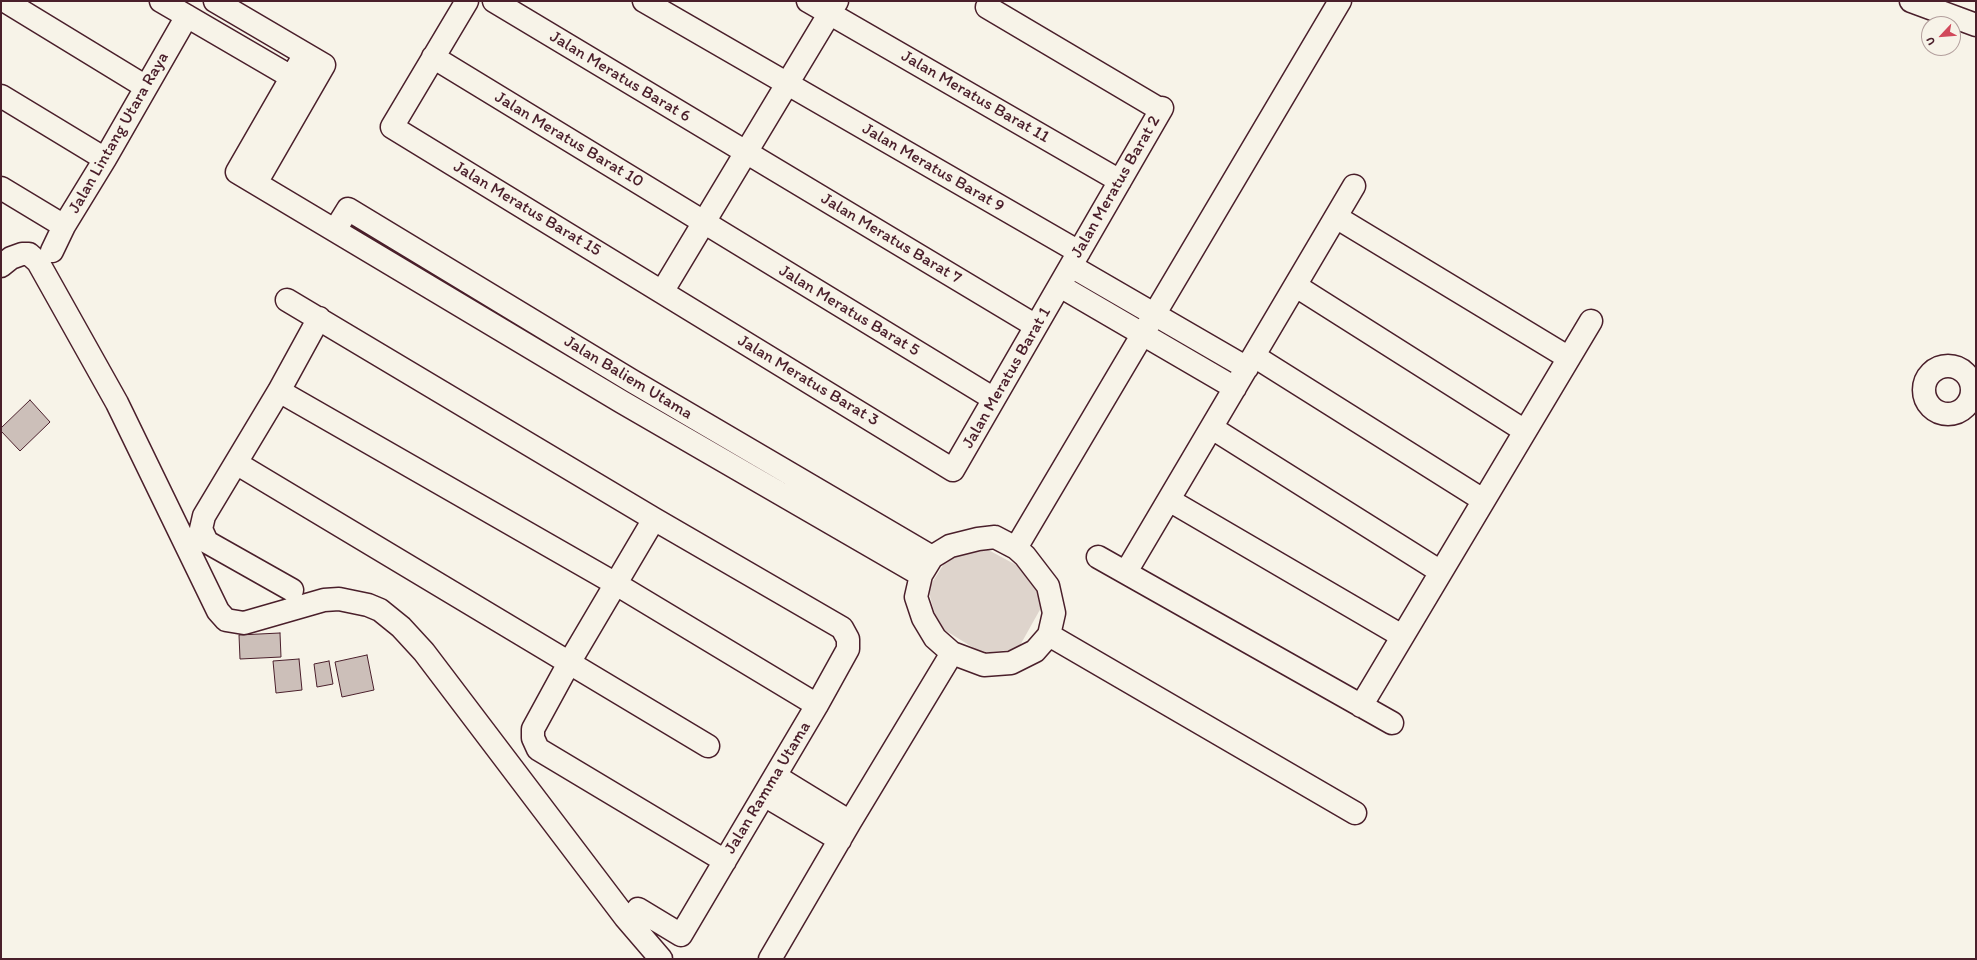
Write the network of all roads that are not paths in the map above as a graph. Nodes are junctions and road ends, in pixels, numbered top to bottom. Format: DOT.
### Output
graph roads {
  1 [pos="5,1"];
  2 [pos="161,1"];
  3 [pos="215,1"];
  4 [pos="467,1"];
  5 [pos="494,1"];
  6 [pos="644,1"];
  7 [pos="808,1"];
  8 [pos="1340,1"];
  9 [pos="1911,1"];
  10 [pos="833,7"];
  11 [pos="987,7"];
  12 [pos="187,16"];
  13 [pos="1976,25"];
  14 [pos="305,54"];
  15 [pos="434,57"];
  16 [pos="292,77"];
  17 [pos="787,84"];
  18 [pos="146,87"];
  19 [pos="311,89"];
  20 [pos="1,96"];
  21 [pos="746,152"];
  22 [pos="105,158"];
  23 [pos="1120,181"];
  24 [pos="256,183"];
  25 [pos="1354,186"];
  26 [pos="1,188"];
  27 [pos="1336,217"];
  28 [pos="704,222"];
  29 [pos="64,226"];
  30 [pos="335,230"];
  31 [pos="52,251"];
  32 [pos="1075,259"];
  33 [pos="1,266"];
  34 [pos="1060,286"];
  35 [pos="1296,286"];
  36 [pos="662,292"];
  37 [pos="287,300"];
  38 [pos="1154,314"];
  39 [pos="319,318"];
  40 [pos="1591,321"];
  41 [pos="1036,326"];
  42 [pos="1142,334"];
  43 [pos="1568,358"];
  44 [pos="1250,362"];
  45 [pos="1235,388"];
  46 [pos="279,391"];
  47 [pos="994,399"];
  48 [pos="1212,428"];
  49 [pos="1525,431"];
  50 [pos="236,463"];
  51 [pos="953,470"];
  52 [pos="1169,500"];
  53 [pos="1483,500"];
  54 [pos="654,518"];
  55 [pos="1016,548"];
  56 [pos="932,557"];
  57 [pos="1098,557"];
  58 [pos="1126,572"];
  59 [pos="1441,572"];
  60 [pos="921,575"];
  61 [pos="616,584"];
  62 [pos="292,590"];
  63 [pos="1049,635"];
  64 [pos="1402,636"];
  65 [pos="952,653"];
  66 [pos="569,663"];
  67 [pos="817,705"];
  68 [pos="1361,706"];
  69 [pos="1392,724"];
  70 [pos="708,746"];
  71 [pos="770,786"];
  72 [pos="1355,813"];
  73 [pos="845,831"];
  74 [pos="725,861"];
  75 [pos="638,909"];
  76 [pos="661,959"];
  77 [pos="770,959"];
  1 -- 18 [label="street"];
  2 -- 12 [label="street"];
  3 -- 14 [label="street"];
  4 -- 15 [label="street"];
  5 -- 21 [label="street, Jalan Meratus Barat 6"];
  6 -- 17 [label="street, Jalan Meratus Barat 9"];
  7 -- 10 [label="street, Jalan Meratus Barat 11"];
  8 -- 38 [label="street"];
  9 -- 13 [label="street"];
  10 -- 17 [label="street"];
  10 -- 23 [label="street, Jalan Meratus Barat 11"];
  11 -- 23 [label="street, Jalan Meratus Barat 2"];
  12 -- 16 [label="street"];
  12 -- 18 [label="street, Jalan Lintang Utara Raya"];
  14 -- 16 [label="street"];
  14 -- 19 [label="street"];
  15 -- 28 [label="street, Jalan Meratus Barat 10"];
  15 -- 36 [label="street, Jalan Meratus Barat 15"];
  16 -- 19 [label="street"];
  16 -- 24 [label="street, Jalan Baliem Utama"];
  17 -- 21 [label="street"];
  17 -- 32 [label="street, Jalan Meratus Barat 9"];
  18 -- 22 [label="street, Jalan Lintang Utara Raya"];
  19 -- 24 [label="street"];
  20 -- 22 [label="street"];
  21 -- 28 [label="street"];
  21 -- 41 [label="street, Jalan Meratus Barat 7"];
  22 -- 29 [label="street, Jalan Lintang Utara Raya"];
  23 -- 32 [label="street, Jalan Meratus Barat 2"];
  24 -- 30 [label="street, Jalan Baliem Utama"];
  25 -- 27 [label="street"];
  26 -- 29 [label="street"];
  27 -- 35 [label="street"];
  27 -- 43 [label="street"];
  28 -- 36 [label="street"];
  28 -- 47 [label="street, Jalan Meratus Barat 5"];
  29 -- 31 [label="street, Jalan Lintang Utara Raya"];
  30 -- 56 [label="street, Jalan Baliem Utama"];
  30 -- 60 [label="street, Jalan Baliem Utama"];
  32 -- 34 [label="street, Jalan Meratus Barat 2"];
  32 -- 38 [label="street, Jalan Meratus Barat 9"];
  33 -- 76 [label="street"];
  34 -- 41 [label="street, Jalan Meratus Barat 1"];
  34 -- 42 [label="street"];
  35 -- 44 [label="street"];
  35 -- 49 [label="street"];
  36 -- 51 [label="street, Jalan Meratus Barat 3"];
  37 -- 39 [label="street"];
  38 -- 42 [label="street"];
  38 -- 44 [label="street, Jalan Meratus Barat 9"];
  39 -- 46 [label="street"];
  39 -- 54 [label="street"];
  40 -- 43 [label="street"];
  41 -- 47 [label="street, Jalan Meratus Barat 1"];
  42 -- 45 [label="street"];
  42 -- 55 [label="street"];
  43 -- 49 [label="street"];
  44 -- 45 [label="street"];
  44 -- 53 [label="street, Jalan Meratus Barat 9"];
  45 -- 48 [label="street"];
  46 -- 50 [label="street"];
  46 -- 61 [label="street"];
  47 -- 51 [label="street, Jalan Meratus Barat 1"];
  48 -- 52 [label="street"];
  48 -- 59 [label="street"];
  49 -- 53 [label="street"];
  50 -- 62 [label="street"];
  50 -- 66 [label="street"];
  52 -- 58 [label="street"];
  52 -- 64 [label="street"];
  53 -- 59 [label="street"];
  54 -- 61 [label="street"];
  54 -- 67 [label="street, Jalan Ramma Utama"];
  55 -- 56 [label="street"];
  55 -- 63 [label="street"];
  56 -- 60 [label="street"];
  57 -- 58 [label="street"];
  58 -- 68 [label="street"];
  59 -- 64 [label="street"];
  60 -- 65 [label="street"];
  61 -- 66 [label="street"];
  61 -- 67 [label="street"];
  63 -- 65 [label="street"];
  63 -- 72 [label="street"];
  64 -- 68 [label="street"];
  65 -- 73 [label="street"];
  66 -- 70 [label="street"];
  66 -- 74 [label="street"];
  67 -- 71 [label="street, Jalan Ramma Utama"];
  68 -- 69 [label="street"];
  71 -- 73 [label="street"];
  71 -- 74 [label="street, Jalan Ramma Utama"];
  73 -- 77 [label="street"];
  74 -- 75 [label="street, Jalan Ramma Utama"];
}
